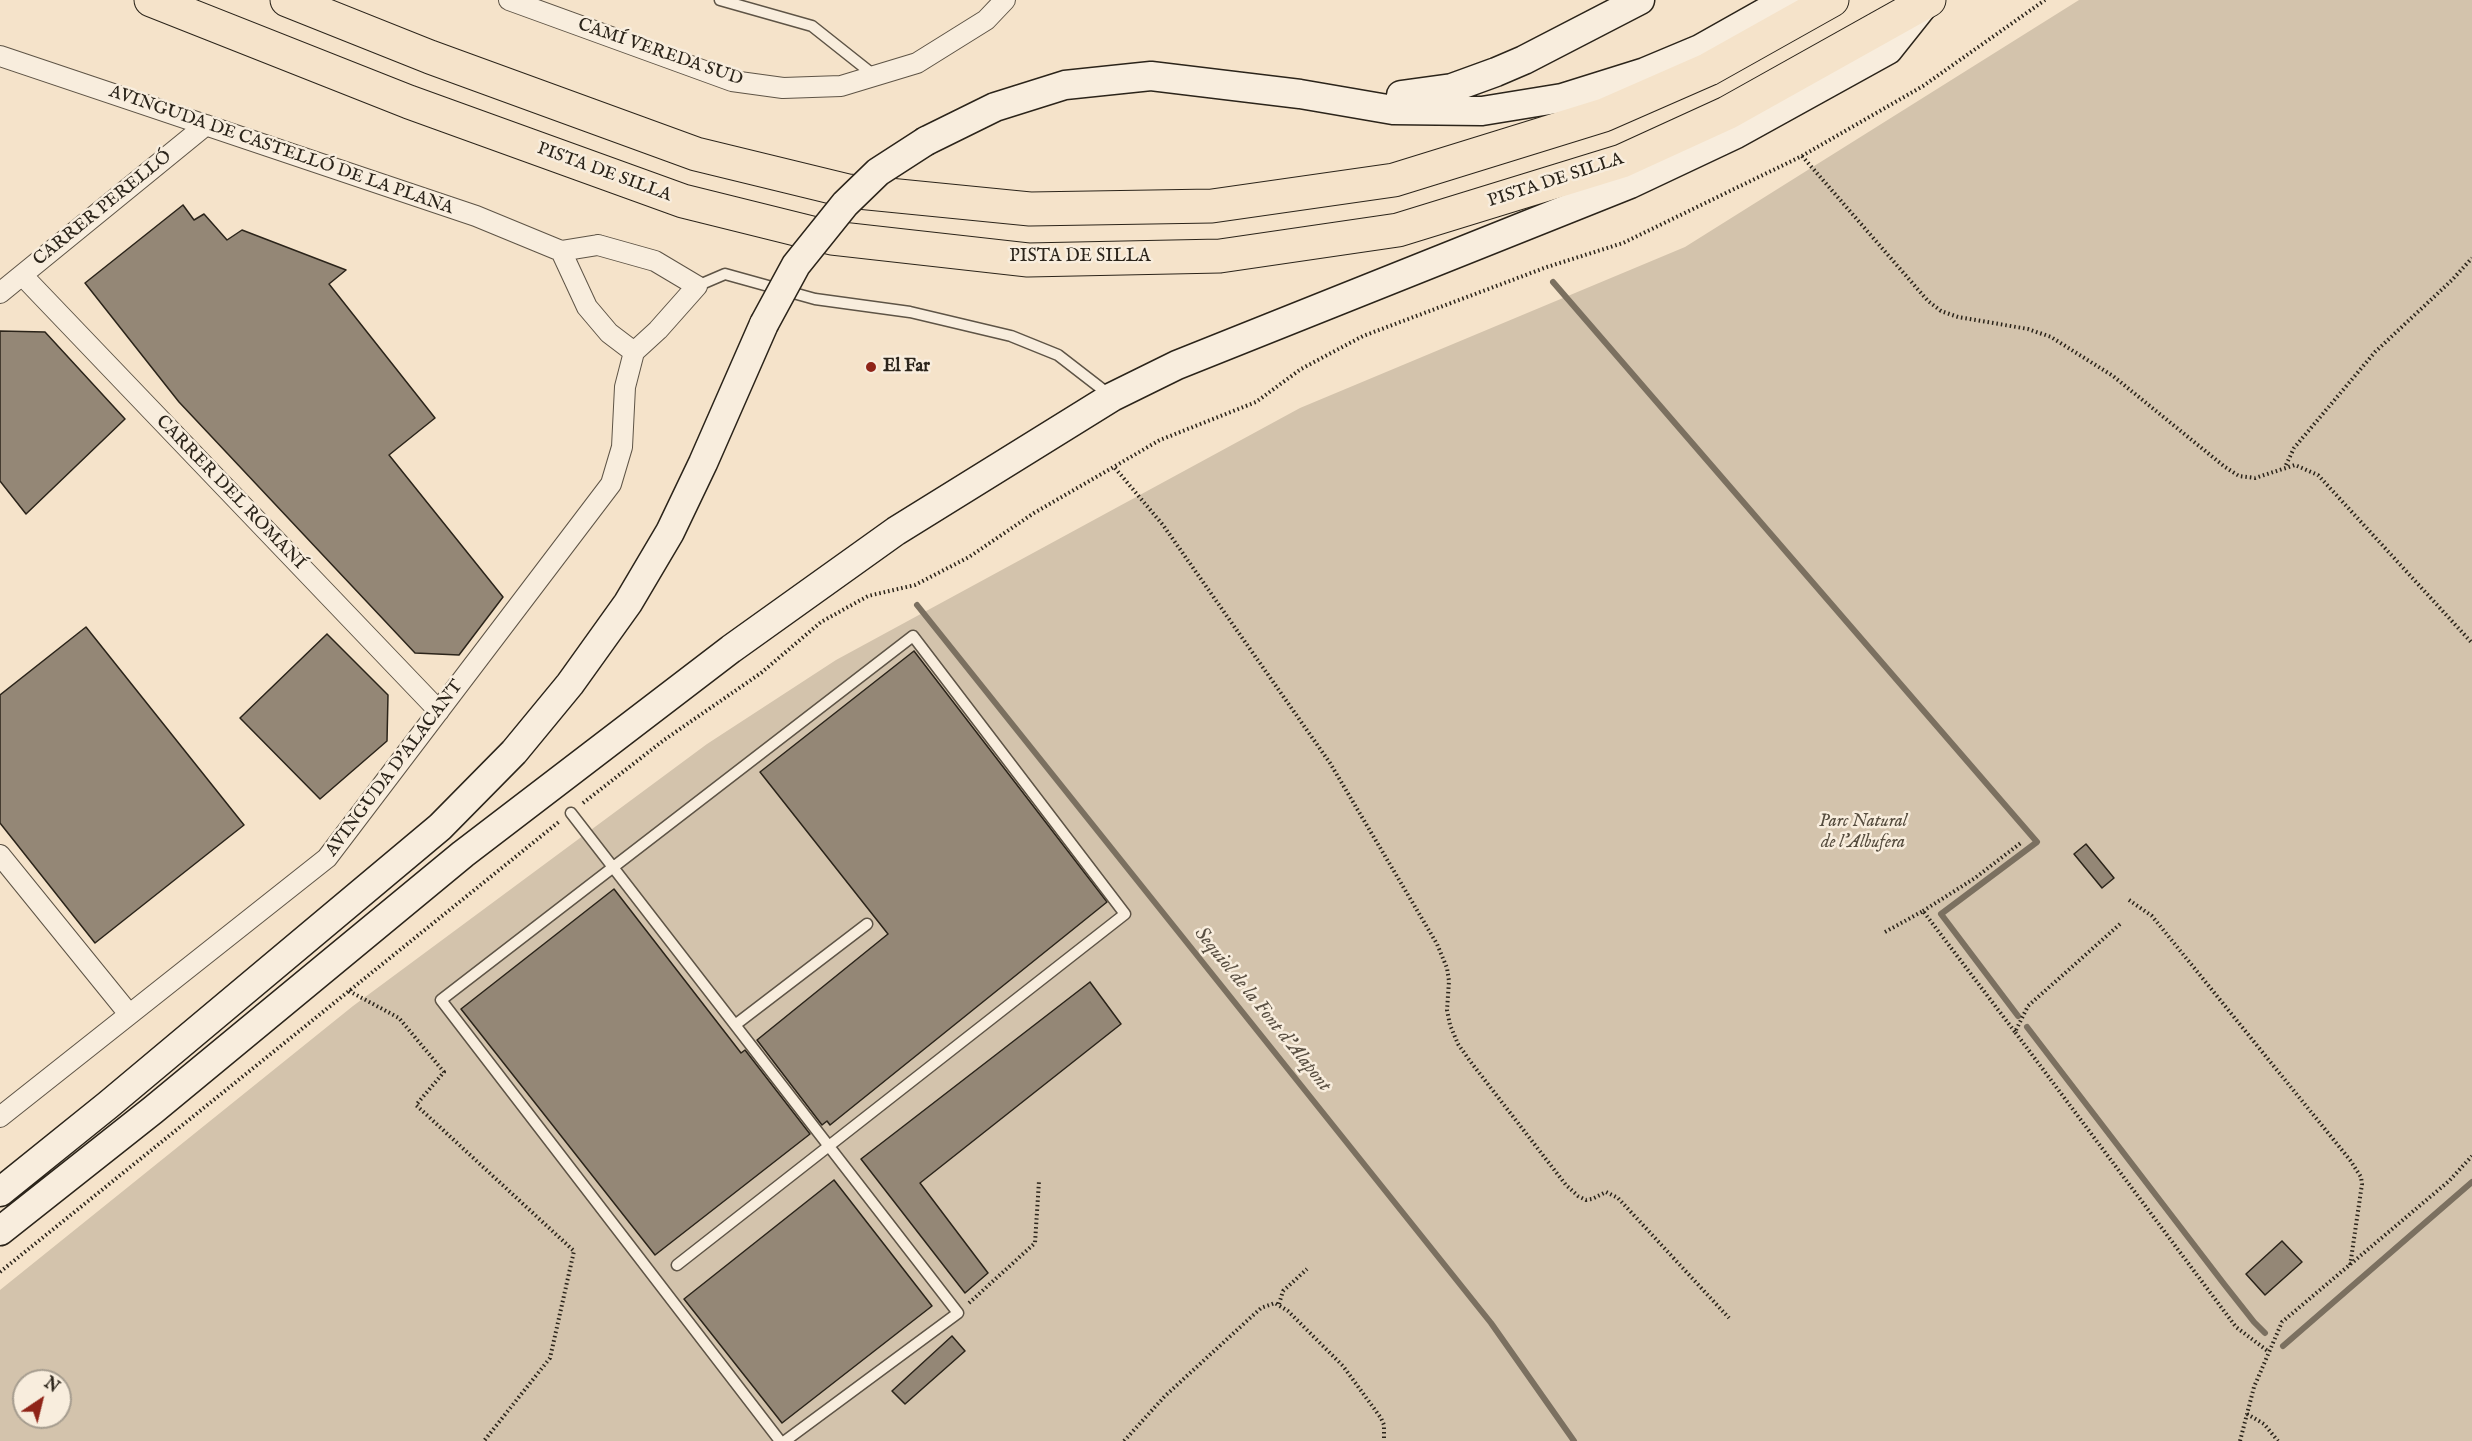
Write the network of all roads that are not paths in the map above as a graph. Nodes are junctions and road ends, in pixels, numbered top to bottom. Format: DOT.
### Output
graph roads {
  1 [pos="151,0"];
  2 [pos="288,0"];
  3 [pos="509,0"];
  4 [pos="720,0"];
  5 [pos="1005,0"];
  6 [pos="1640,0"];
  7 [pos="1787,0"];
  8 [pos="1832,0"];
  9 [pos="1928,1"];
  10 [pos="0,56"];
  11 [pos="875,76"];
  12 [pos="1300,94"];
  13 [pos="206,125"];
  14 [pos="561,251"];
  15 [pos="22,275"];
  16 [pos="697,286"];
  17 [pos="0,293"];
  18 [pos="634,352"];
  19 [pos="1112,397"];
  20 [pos="439,711"];
  21 [pos="571,813"];
  22 [pos="0,855"];
  23 [pos="613,867"];
  24 [pos="867,924"];
  25 [pos="129,1014"];
  26 [pos="735,1025"];
  27 [pos="0,1117"];
  28 [pos="829,1146"];
  29 [pos="0,1192"];
  30 [pos="0,1231"];
  31 [pos="677,1265"];
  32 [pos="780,1441"];
  33 [pos="785,1441"];
  1 -- 9 [label="highway, PISTA DE SILLA"];
  2 -- 8 [label="highway"];
  3 -- 11 [label="street, CAMÍ VEREDA SUD"];
  4 -- 11 [label="lane"];
  5 -- 11 [label="street, CAMÍ VEREDA SUD"];
  6 -- 12 [label="main road"];
  7 -- 12 [label="main road"];
  9 -- 19 [label="main road"];
  10 -- 13 [label="street, AVINGUDA DE CASTELLÓ DE LA PLANA"];
  12 -- 29 [label="main road, bridge"];
  13 -- 14 [label="street, AVINGUDA DE CASTELLÓ DE LA PLANA"];
  13 -- 15 [label="street, CARRER PERELLÓ"];
  14 -- 16 [label="street"];
  14 -- 18 [label="street"];
  15 -- 17 [label="street, CARRER PERELLÓ"];
  15 -- 20 [label="street, CARRER DEL ROMANÍ"];
  16 -- 18 [label="street"];
  16 -- 19 [label="lane"];
  18 -- 20 [label="street, AVINGUDA D'ALACANT"];
  19 -- 30 [label="main road"];
  20 -- 25 [label="street, AVINGUDA D'ALACANT"];
  21 -- 23 [label="lane"];
  22 -- 25 [label="street"];
  23 -- 26 [label="lane"];
  23 -- 28 [label="lane"];
  23 -- 32 [label="lane"];
  24 -- 26 [label="lane"];
  25 -- 27 [label="street, AVINGUDA D'ALACANT"];
  26 -- 28 [label="lane"];
  28 -- 31 [label="lane"];
  28 -- 33 [label="lane"];
}
